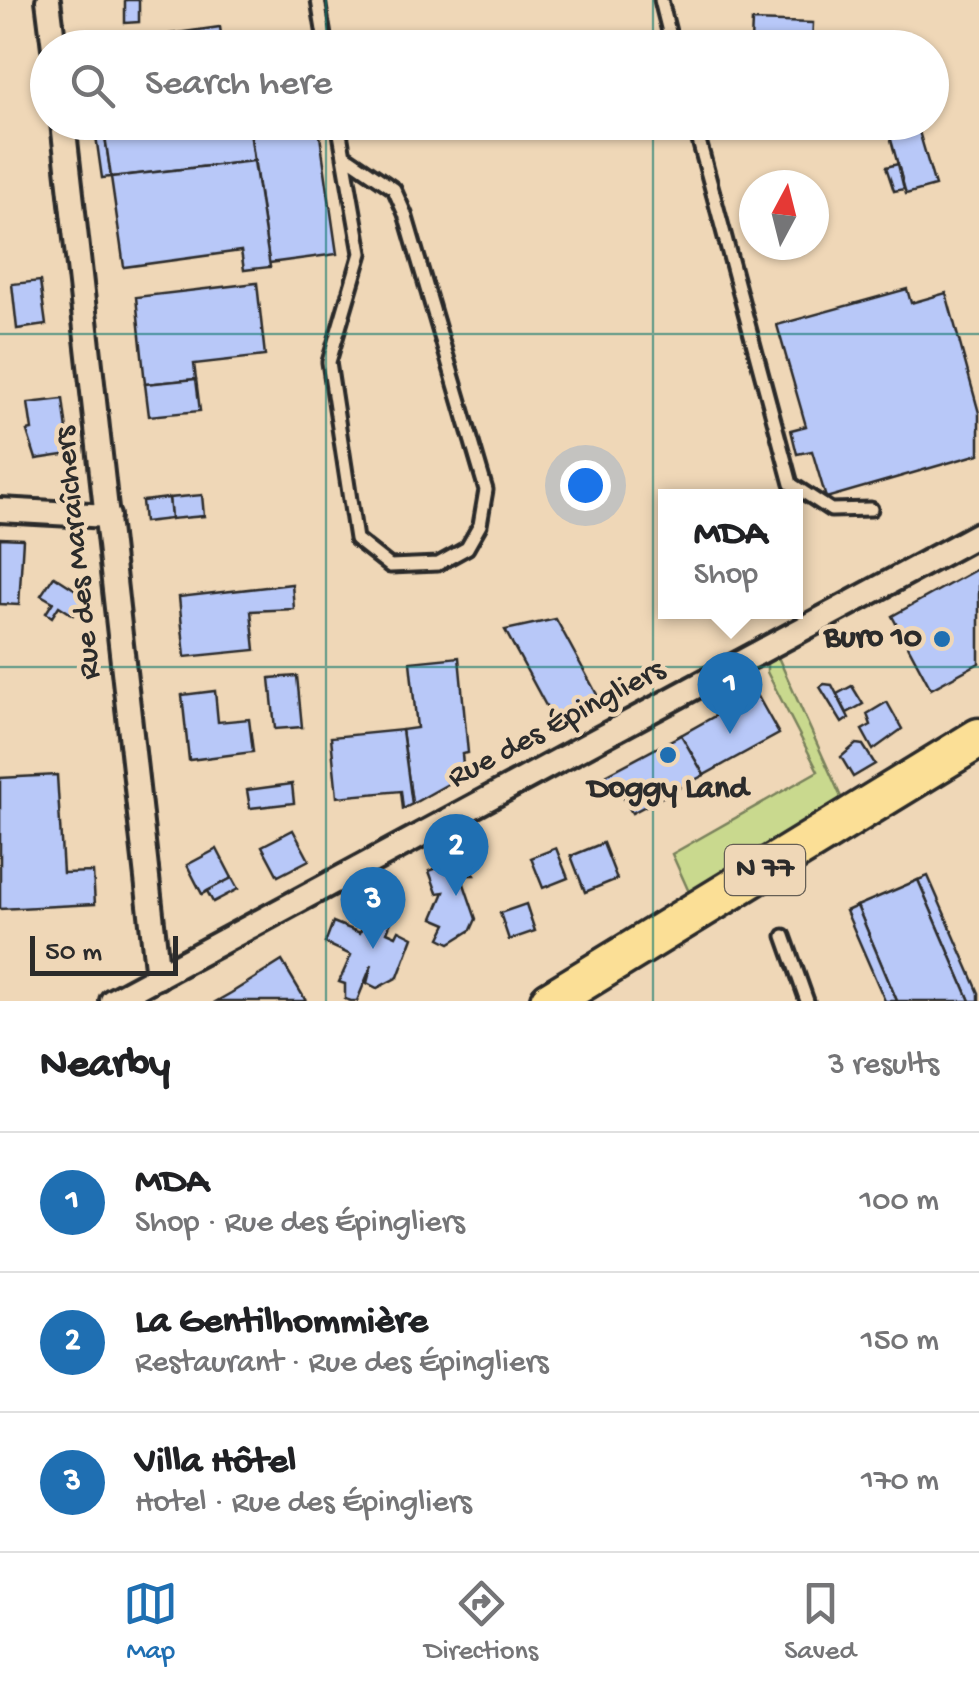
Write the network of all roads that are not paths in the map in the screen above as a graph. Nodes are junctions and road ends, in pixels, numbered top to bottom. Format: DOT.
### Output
graph roads {
  1 [pos="48,0"];
  2 [pos="318,0"];
  3 [pos="660,0"];
  4 [pos="52,30"];
  5 [pos="323,30"];
  6 [pos="669,30"];
  7 [pos="65,140"];
  8 [pos="341,140"];
  9 [pos="699,140"];
  10 [pos="344,155"];
  11 [pos="799,489"];
  12 [pos="803,492"];
  13 [pos="871,509"];
  14 [pos="0,510"];
  15 [pos="108,516"];
  16 [pos="979,534"];
  17 [pos="979,738"];
  18 [pos="784,936"];
  19 [pos="158,977"];
  20 [pos="112,1001"];
  21 [pos="550,1001"];
  22 [pos="806,1001"];
  1 -- 4 [label="street"];
  2 -- 5 [label="lane"];
  3 -- 6 [label="lane"];
  7 -- 15 [label="street, Rue des Maraîchers"];
  8 -- 10 [label="lane"];
  9 -- 11 [label="lane"];
  10 -- 10 [label="lane"];
  12 -- 13 [label="lane"];
  14 -- 15 [label="street"];
  15 -- 19 [label="street, Rue des Maraîchers"];
  16 -- 19 [label="street, Rue des Épingliers"];
  17 -- 21 [label="main road, N 77"];
  18 -- 22 [label="lane"];
  19 -- 20 [label="street, Rue des Épingliers"];
}
